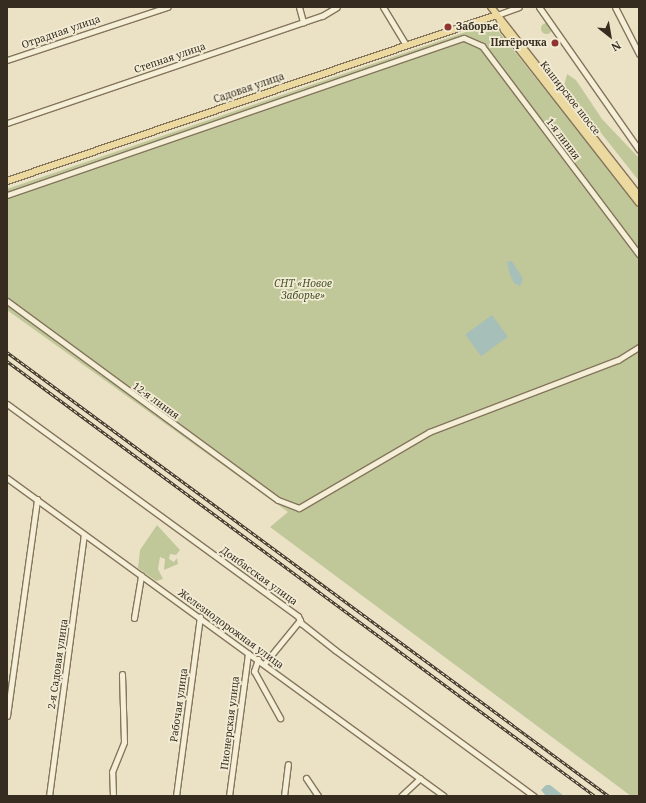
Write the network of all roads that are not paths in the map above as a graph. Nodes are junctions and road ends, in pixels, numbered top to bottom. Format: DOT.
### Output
graph roads {
  1 [pos="166,7"];
  2 [pos="299,7"];
  3 [pos="337,7"];
  4 [pos="383,7"];
  5 [pos="491,7"];
  6 [pos="519,7"];
  7 [pos="539,7"];
  8 [pos="616,7"];
  9 [pos="497,15"];
  10 [pos="303,22"];
  11 [pos="406,45"];
  12 [pos="639,54"];
  13 [pos="7,60"];
  14 [pos="7,123"];
  15 [pos="639,150"];
  16 [pos="7,181"];
  17 [pos="7,195"];
  18 [pos="639,196"];
  19 [pos="639,203"];
  20 [pos="639,254"];
  21 [pos="7,301"];
  22 [pos="639,347"];
  23 [pos="7,404"];
  24 [pos="7,478"];
  25 [pos="37,500"];
  26 [pos="84,534"];
  27 [pos="141,576"];
  28 [pos="200,617"];
  29 [pos="134,618"];
  30 [pos="300,620"];
  31 [pos="248,653"];
  32 [pos="258,659"];
  33 [pos="264,664"];
  34 [pos="246,668"];
  35 [pos="254,671"];
  36 [pos="122,674"];
  37 [pos="7,716"];
  38 [pos="280,718"];
  39 [pos="288,764"];
  40 [pos="306,778"];
  41 [pos="420,778"];
  42 [pos="49,796"];
  43 [pos="113,796"];
  44 [pos="176,796"];
  45 [pos="229,796"];
  46 [pos="284,796"];
  47 [pos="318,796"];
  48 [pos="401,796"];
  49 [pos="444,796"];
  50 [pos="534,796"];
  1 -- 13 [label="street, Отрадная улица"];
  2 -- 10 [label="street"];
  3 -- 10 [label="street, Степная улица"];
  4 -- 11 [label="street"];
  5 -- 9 [label="main road"];
  6 -- 9 [label="street"];
  7 -- 15 [label="street"];
  8 -- 12 [label="street"];
  9 -- 11 [label="main road, Садовая улица"];
  9 -- 18 [label="main road, Каширское шоссе"];
  9 -- 19 [label="main road, Каширское шоссе"];
  10 -- 14 [label="street, Степная улица"];
  11 -- 16 [label="main road, Садовая улица"];
  17 -- 20 [label="street, 1-я линия"];
  21 -- 22 [label="street, 12-я линия"];
  23 -- 30 [label="street, Донбасская улица"];
  24 -- 25 [label="street, Железнодорожная улица"];
  25 -- 26 [label="street, Железнодорожная улица"];
  25 -- 37 [label="street"];
  26 -- 27 [label="street, Железнодорожная улица"];
  26 -- 42 [label="street, 2-я Садовая улица"];
  27 -- 28 [label="street, Железнодорожная улица"];
  27 -- 29 [label="street"];
  28 -- 31 [label="street, Железнодорожная улица"];
  28 -- 44 [label="street, Рабочая улица"];
  30 -- 33 [label="street"];
  30 -- 50 [label="street, Донбасская улица"];
  31 -- 32 [label="street, Железнодорожная улица"];
  31 -- 34 [label="street, Пионерская улица"];
  32 -- 33 [label="street, Железнодорожная улица"];
  32 -- 35 [label="street"];
  33 -- 41 [label="street, Железнодорожная улица"];
  34 -- 35 [label="street"];
  34 -- 45 [label="street, Пионерская улица"];
  35 -- 38 [label="street"];
  36 -- 43 [label="street"];
  39 -- 46 [label="street"];
  40 -- 47 [label="street"];
  41 -- 48 [label="street"];
  41 -- 49 [label="street, Железнодорожная улица"];
}
